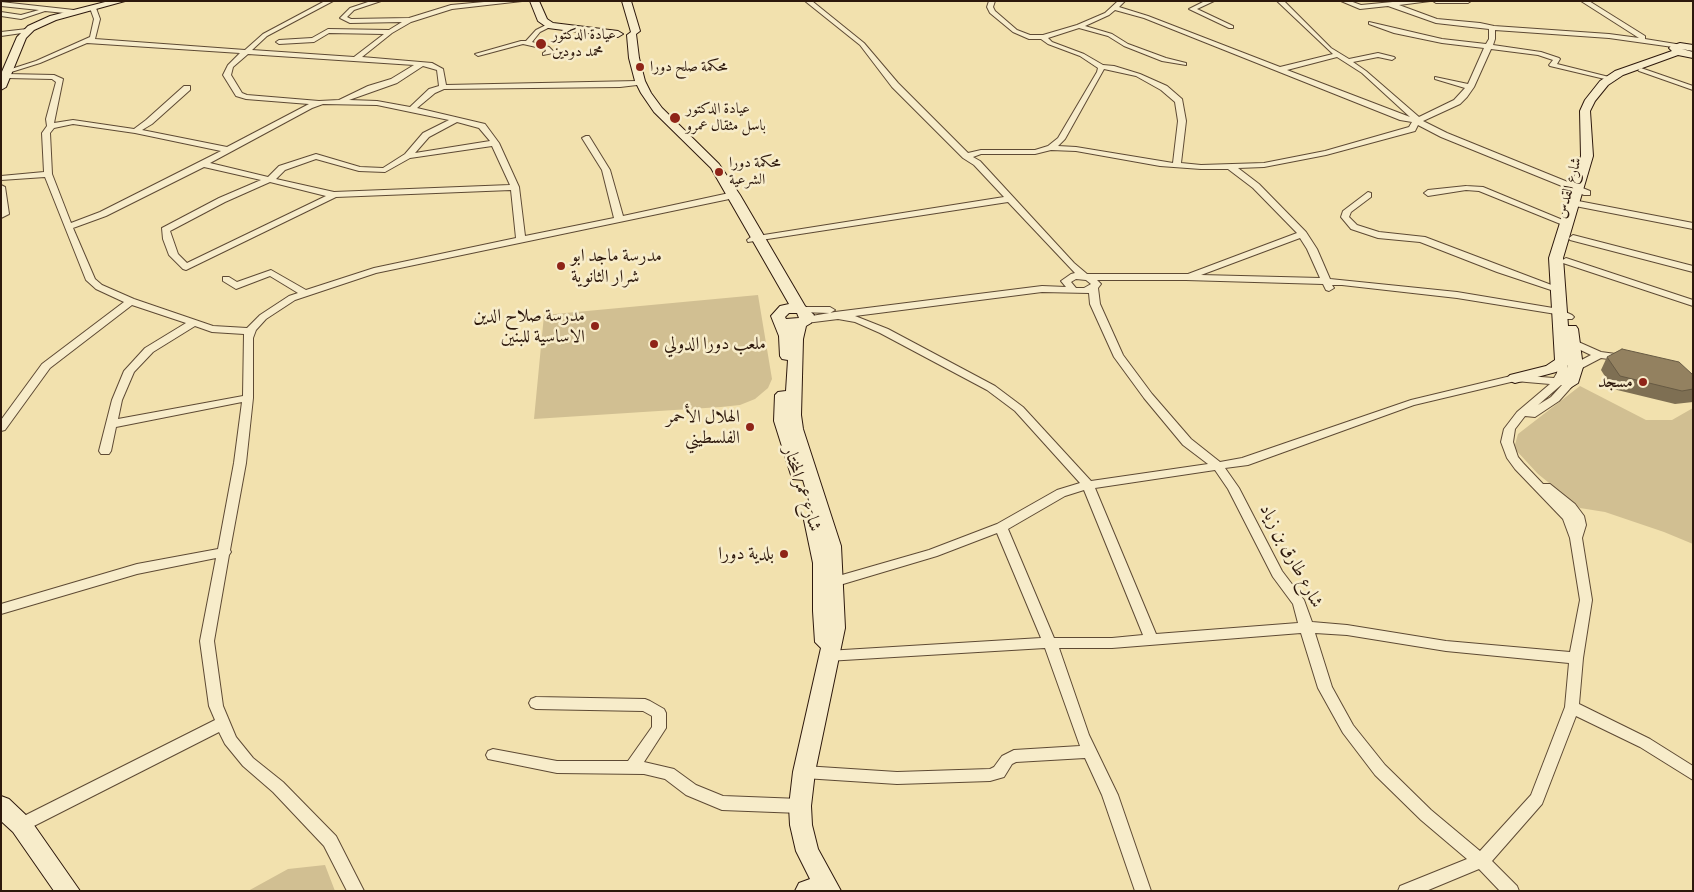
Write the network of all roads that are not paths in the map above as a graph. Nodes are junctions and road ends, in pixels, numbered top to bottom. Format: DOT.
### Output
graph roads {
  1 [pos="121,1"];
  2 [pos="330,1"];
  3 [pos="378,1"];
  4 [pos="518,1"];
  5 [pos="534,1"];
  6 [pos="540,1"];
  7 [pos="618,1"];
  8 [pos="626,1"];
  9 [pos="808,1"];
  10 [pos="992,1"];
  11 [pos="1122,1"];
  12 [pos="1211,1"];
  13 [pos="1280,1"];
  14 [pos="1344,1"];
  15 [pos="1428,1"];
  16 [pos="1436,1"];
  17 [pos="1468,1"];
  18 [pos="1584,1"];
  19 [pos="1386,3"];
  20 [pos="1,4"];
  21 [pos="93,8"];
  22 [pos="1115,8"];
  23 [pos="46,9"];
  24 [pos="74,12"];
  25 [pos="2,14"];
  26 [pos="410,20"];
  27 [pos="1371,23"];
  28 [pos="550,25"];
  29 [pos="1079,26"];
  30 [pos="1231,26"];
  31 [pos="1493,28"];
  32 [pos="27,31"];
  33 [pos="390,32"];
  34 [pos="625,32"];
  35 [pos="1,34"];
  36 [pos="1043,37"];
  37 [pos="1641,40"];
  38 [pos="88,41"];
  39 [pos="279,42"];
  40 [pos="529,42"];
  41 [pos="1489,47"];
  42 [pos="1686,50"];
  43 [pos="245,53"];
  44 [pos="478,54"];
  45 [pos="545,54"];
  46 [pos="1339,55"];
  47 [pos="1392,58"];
  48 [pos="356,59"];
  49 [pos="1348,61"];
  50 [pos="424,64"];
  51 [pos="1184,64"];
  52 [pos="1101,67"];
  53 [pos="1282,69"];
  54 [pos="1641,70"];
  55 [pos="7,74"];
  56 [pos="1437,78"];
  57 [pos="1609,78"];
  58 [pos="634,83"];
  59 [pos="1,86"];
  60 [pos="444,87"];
  61 [pos="1470,87"];
  62 [pos="187,88"];
  63 [pos="1693,88"];
  64 [pos="342,101"];
  65 [pos="323,102"];
  66 [pos="412,109"];
  67 [pos="456,120"];
  68 [pos="1418,121"];
  69 [pos="51,126"];
  70 [pos="135,131"];
  71 [pos="586,138"];
  72 [pos="495,143"];
  73 [pos="955,145"];
  74 [pos="1052,148"];
  75 [pos="228,150"];
  76 [pos="982,153"];
  77 [pos="408,156"];
  78 [pos="966,156"];
  79 [pos="977,163"];
  80 [pos="203,164"];
  81 [pos="1177,165"];
  82 [pos="1231,167"];
  83 [pos="48,174"];
  84 [pos="1,178"];
  85 [pos="271,179"];
  86 [pos="515,187"];
  87 [pos="1,188"];
  88 [pos="1428,193"];
  89 [pos="334,195"];
  90 [pos="730,195"];
  91 [pos="1368,195"];
  92 [pos="1580,198"];
  93 [pos="1007,200"];
  94 [pos="1,215"];
  95 [pos="619,219"];
  96 [pos="1566,223"];
  97 [pos="1693,226"];
  98 [pos="68,227"];
  99 [pos="1303,234"];
  100 [pos="1573,238"];
  101 [pos="756,239"];
  102 [pos="521,240"];
  103 [pos="1566,261"];
  104 [pos="1693,269"];
  105 [pos="1086,276"];
  106 [pos="1186,277"];
  107 [pos="1068,278"];
  108 [pos="226,279"];
  109 [pos="1327,285"];
  110 [pos="1094,288"];
  111 [pos="1074,289"];
  112 [pos="1557,289"];
  113 [pos="306,294"];
  114 [pos="131,301"];
  115 [pos="1693,303"];
  116 [pos="1095,304"];
  117 [pos="887,308"];
  118 [pos="835,315"];
  119 [pos="796,316"];
  120 [pos="1563,316"];
  121 [pos="193,323"];
  122 [pos="250,331"];
  123 [pos="884,331"];
  124 [pos="1574,343"];
  125 [pos="1599,355"];
  126 [pos="1638,361"];
  127 [pos="1570,365"];
  128 [pos="1515,378"];
  129 [pos="1557,383"];
  130 [pos="1570,383"];
  131 [pos="248,398"];
  132 [pos="112,424"];
  133 [pos="1,428"];
  134 [pos="1510,429"];
  135 [pos="104,451"];
  136 [pos="1217,465"];
  137 [pos="1088,485"];
  138 [pos="1001,527"];
  139 [pos="225,552"];
  140 [pos="833,582"];
  141 [pos="1,609"];
  142 [pos="1307,627"];
  143 [pos="1151,639"];
  144 [pos="1050,643"];
  145 [pos="827,656"];
  146 [pos="1576,658"];
  147 [pos="536,703"];
  148 [pos="1572,707"];
  149 [pos="223,723"];
  150 [pos="1091,751"];
  151 [pos="493,755"];
  152 [pos="632,768"];
  153 [pos="804,772"];
  154 [pos="1693,774"];
  155 [pos="1,806"];
  156 [pos="800,806"];
  157 [pos="21,825"];
  158 [pos="1481,861"];
  159 [pos="821,889"];
  160 [pos="68,891"];
  161 [pos="356,891"];
  162 [pos="1143,891"];
  163 [pos="1406,891"];
  164 [pos="1511,891"];
  1 -- 21 [label="street"];
  2 -- 43 [label="street"];
  3 -- 26 [label="street"];
  4 -- 26 [label="street"];
  5 -- 28 [label="street"];
  6 -- 34 [label="street"];
  7 -- 34 [label="street"];
  8 -- 34 [label="street"];
  9 -- 73 [label="street"];
  10 -- 36 [label="street"];
  11 -- 22 [label="street"];
  12 -- 30 [label="street"];
  13 -- 46 [label="street"];
  14 -- 19 [label="street"];
  15 -- 19 [label="street"];
  16 -- 17 [label="street"];
  18 -- 37 [label="street"];
  19 -- 31 [label="street"];
  20 -- 23 [label="street"];
  21 -- 24 [label="street"];
  21 -- 38 [label="street"];
  22 -- 29 [label="street"];
  22 -- 53 [label="street"];
  23 -- 24 [label="street"];
  23 -- 25 [label="street"];
  24 -- 32 [label="street"];
  26 -- 33 [label="street"];
  27 -- 41 [label="street"];
  28 -- 34 [label="street"];
  28 -- 40 [label="street"];
  29 -- 36 [label="street"];
  29 -- 51 [label="street"];
  31 -- 37 [label="street"];
  31 -- 41 [label="street"];
  32 -- 35 [label="street"];
  32 -- 55 [label="street"];
  33 -- 39 [label="street"];
  33 -- 48 [label="street"];
  34 -- 58 [label="main road, شارع عمر المختار"];
  34 -- 90 [label="street, شارع عمر المختار"];
  36 -- 52 [label="street"];
  37 -- 42 [label="street"];
  38 -- 43 [label="street"];
  38 -- 55 [label="street"];
  40 -- 44 [label="street"];
  40 -- 45 [label="street"];
  41 -- 57 [label="street"];
  41 -- 61 [label="street"];
  42 -- 54 [label="street, شارع القدس"];
  42 -- 57 [label="street, شارع القدس"];
  43 -- 48 [label="street"];
  43 -- 65 [label="street"];
  46 -- 49 [label="street"];
  46 -- 53 [label="street"];
  47 -- 49 [label="street"];
  48 -- 50 [label="street"];
  49 -- 68 [label="street"];
  50 -- 60 [label="street"];
  50 -- 64 [label="street"];
  52 -- 74 [label="street"];
  52 -- 81 [label="street"];
  53 -- 68 [label="street"];
  54 -- 63 [label="street"];
  54 -- 92 [label="street, شارع القدس"];
  55 -- 59 [label="street"];
  55 -- 69 [label="street"];
  56 -- 61 [label="street"];
  57 -- 92 [label="street, شارع القدس"];
  58 -- 60 [label="street"];
  58 -- 90 [label="main road, شارع عمر المختار"];
  60 -- 66 [label="street"];
  61 -- 68 [label="street"];
  62 -- 70 [label="street"];
  64 -- 65 [label="street"];
  64 -- 66 [label="street"];
  65 -- 75 [label="street"];
  66 -- 67 [label="street"];
  67 -- 72 [label="street"];
  67 -- 77 [label="street"];
  68 -- 82 [label="street"];
  68 -- 92 [label="street"];
  69 -- 70 [label="street"];
  69 -- 83 [label="street"];
  70 -- 75 [label="street"];
  71 -- 95 [label="street"];
  72 -- 77 [label="street"];
  72 -- 86 [label="street"];
  73 -- 76 [label="street"];
  73 -- 78 [label="street"];
  74 -- 76 [label="street"];
  74 -- 81 [label="street"];
  75 -- 80 [label="street"];
  76 -- 78 [label="street"];
  76 -- 79 [label="street"];
  77 -- 85 [label="street"];
  78 -- 79 [label="street"];
  78 -- 93 [label="street"];
  79 -- 93 [label="street"];
  80 -- 85 [label="street"];
  80 -- 98 [label="street"];
  81 -- 82 [label="street"];
  82 -- 99 [label="street"];
  83 -- 84 [label="street"];
  83 -- 98 [label="street"];
  85 -- 89 [label="street"];
  85 -- 89 [label="street"];
  86 -- 89 [label="street"];
  86 -- 102 [label="street"];
  87 -- 94 [label="street"];
  88 -- 96 [label="street"];
  90 -- 95 [label="street"];
  90 -- 101 [label="street, شارع عمر المختار"];
  91 -- 112 [label="street"];
  92 -- 96 [label="street, شارع القدس"];
  92 -- 97 [label="street"];
  92 -- 100 [label="street, شارع القدس"];
  93 -- 101 [label="street"];
  93 -- 105 [label="street"];
  93 -- 107 [label="street"];
  95 -- 102 [label="street"];
  96 -- 112 [label="street, شارع القدس"];
  98 -- 114 [label="street"];
  99 -- 106 [label="street"];
  99 -- 109 [label="street"];
  100 -- 103 [label="street, شارع القدس"];
  100 -- 104 [label="street"];
  101 -- 119 [label="street, شارع عمر المختار"];
  102 -- 113 [label="street"];
  103 -- 115 [label="street"];
  103 -- 120 [label="street, شارع القدس"];
  105 -- 106 [label="street"];
  105 -- 107 [label="street"];
  105 -- 110 [label="street"];
  106 -- 109 [label="street"];
  107 -- 111 [label="street"];
  107 -- 119 [label="street"];
  108 -- 113 [label="street"];
  109 -- 110 [label="street"];
  109 -- 120 [label="street"];
  110 -- 111 [label="street"];
  110 -- 116 [label="street"];
  111 -- 116 [label="street"];
  111 -- 117 [label="street"];
  112 -- 120 [label="street, شارع القدس"];
  113 -- 122 [label="street"];
  114 -- 121 [label="street"];
  114 -- 133 [label="street"];
  116 -- 136 [label="street, شارع طارق بن زياد"];
  117 -- 118 [label="street"];
  117 -- 123 [label="street"];
  118 -- 119 [label="street"];
  118 -- 123 [label="street"];
  119 -- 140 [label="street, شارع عمر المختار"];
  119 -- 145 [label="street, شارع عمر المختار"];
  120 -- 124 [label="street, شارع القدس"];
  120 -- 127 [label="street, شارع القدس"];
  121 -- 122 [label="street"];
  121 -- 132 [label="street"];
  122 -- 131 [label="street"];
  123 -- 137 [label="street"];
  124 -- 125 [label="street"];
  124 -- 127 [label="street, شارع القدس"];
  125 -- 126 [label="street"];
  125 -- 127 [label="street"];
  127 -- 128 [label="street"];
  127 -- 129 [label="street"];
  127 -- 130 [label="street, شارع القدس"];
  128 -- 129 [label="street"];
  128 -- 136 [label="street"];
  129 -- 130 [label="street"];
  129 -- 134 [label="street"];
  130 -- 134 [label="street"];
  131 -- 132 [label="street"];
  131 -- 139 [label="street"];
  132 -- 135 [label="street"];
  134 -- 146 [label="street"];
  136 -- 137 [label="street"];
  136 -- 142 [label="street, شارع طارق بن زياد"];
  137 -- 138 [label="street"];
  137 -- 143 [label="street"];
  138 -- 140 [label="street"];
  138 -- 144 [label="street"];
  139 -- 141 [label="street"];
  139 -- 149 [label="street"];
  140 -- 145 [label="street, شارع عمر المختار"];
  142 -- 143 [label="street"];
  142 -- 146 [label="street"];
  142 -- 158 [label="street, شارع طارق بن زياد"];
  143 -- 144 [label="street"];
  144 -- 145 [label="street"];
  144 -- 150 [label="street"];
  145 -- 153 [label="street, شارع عمر المختار"];
  146 -- 148 [label="street"];
  147 -- 152 [label="street"];
  148 -- 154 [label="street"];
  148 -- 158 [label="street"];
  149 -- 157 [label="street"];
  149 -- 161 [label="street"];
  150 -- 153 [label="street"];
  150 -- 162 [label="street"];
  151 -- 152 [label="street"];
  152 -- 156 [label="street"];
  153 -- 156 [label="street, شارع عمر المختار"];
  155 -- 157 [label="street"];
  156 -- 159 [label="street, شارع عمر المختار"];
  157 -- 160 [label="street"];
  158 -- 163 [label="street"];
  158 -- 164 [label="street, شارع طارق بن زياد"];
}
